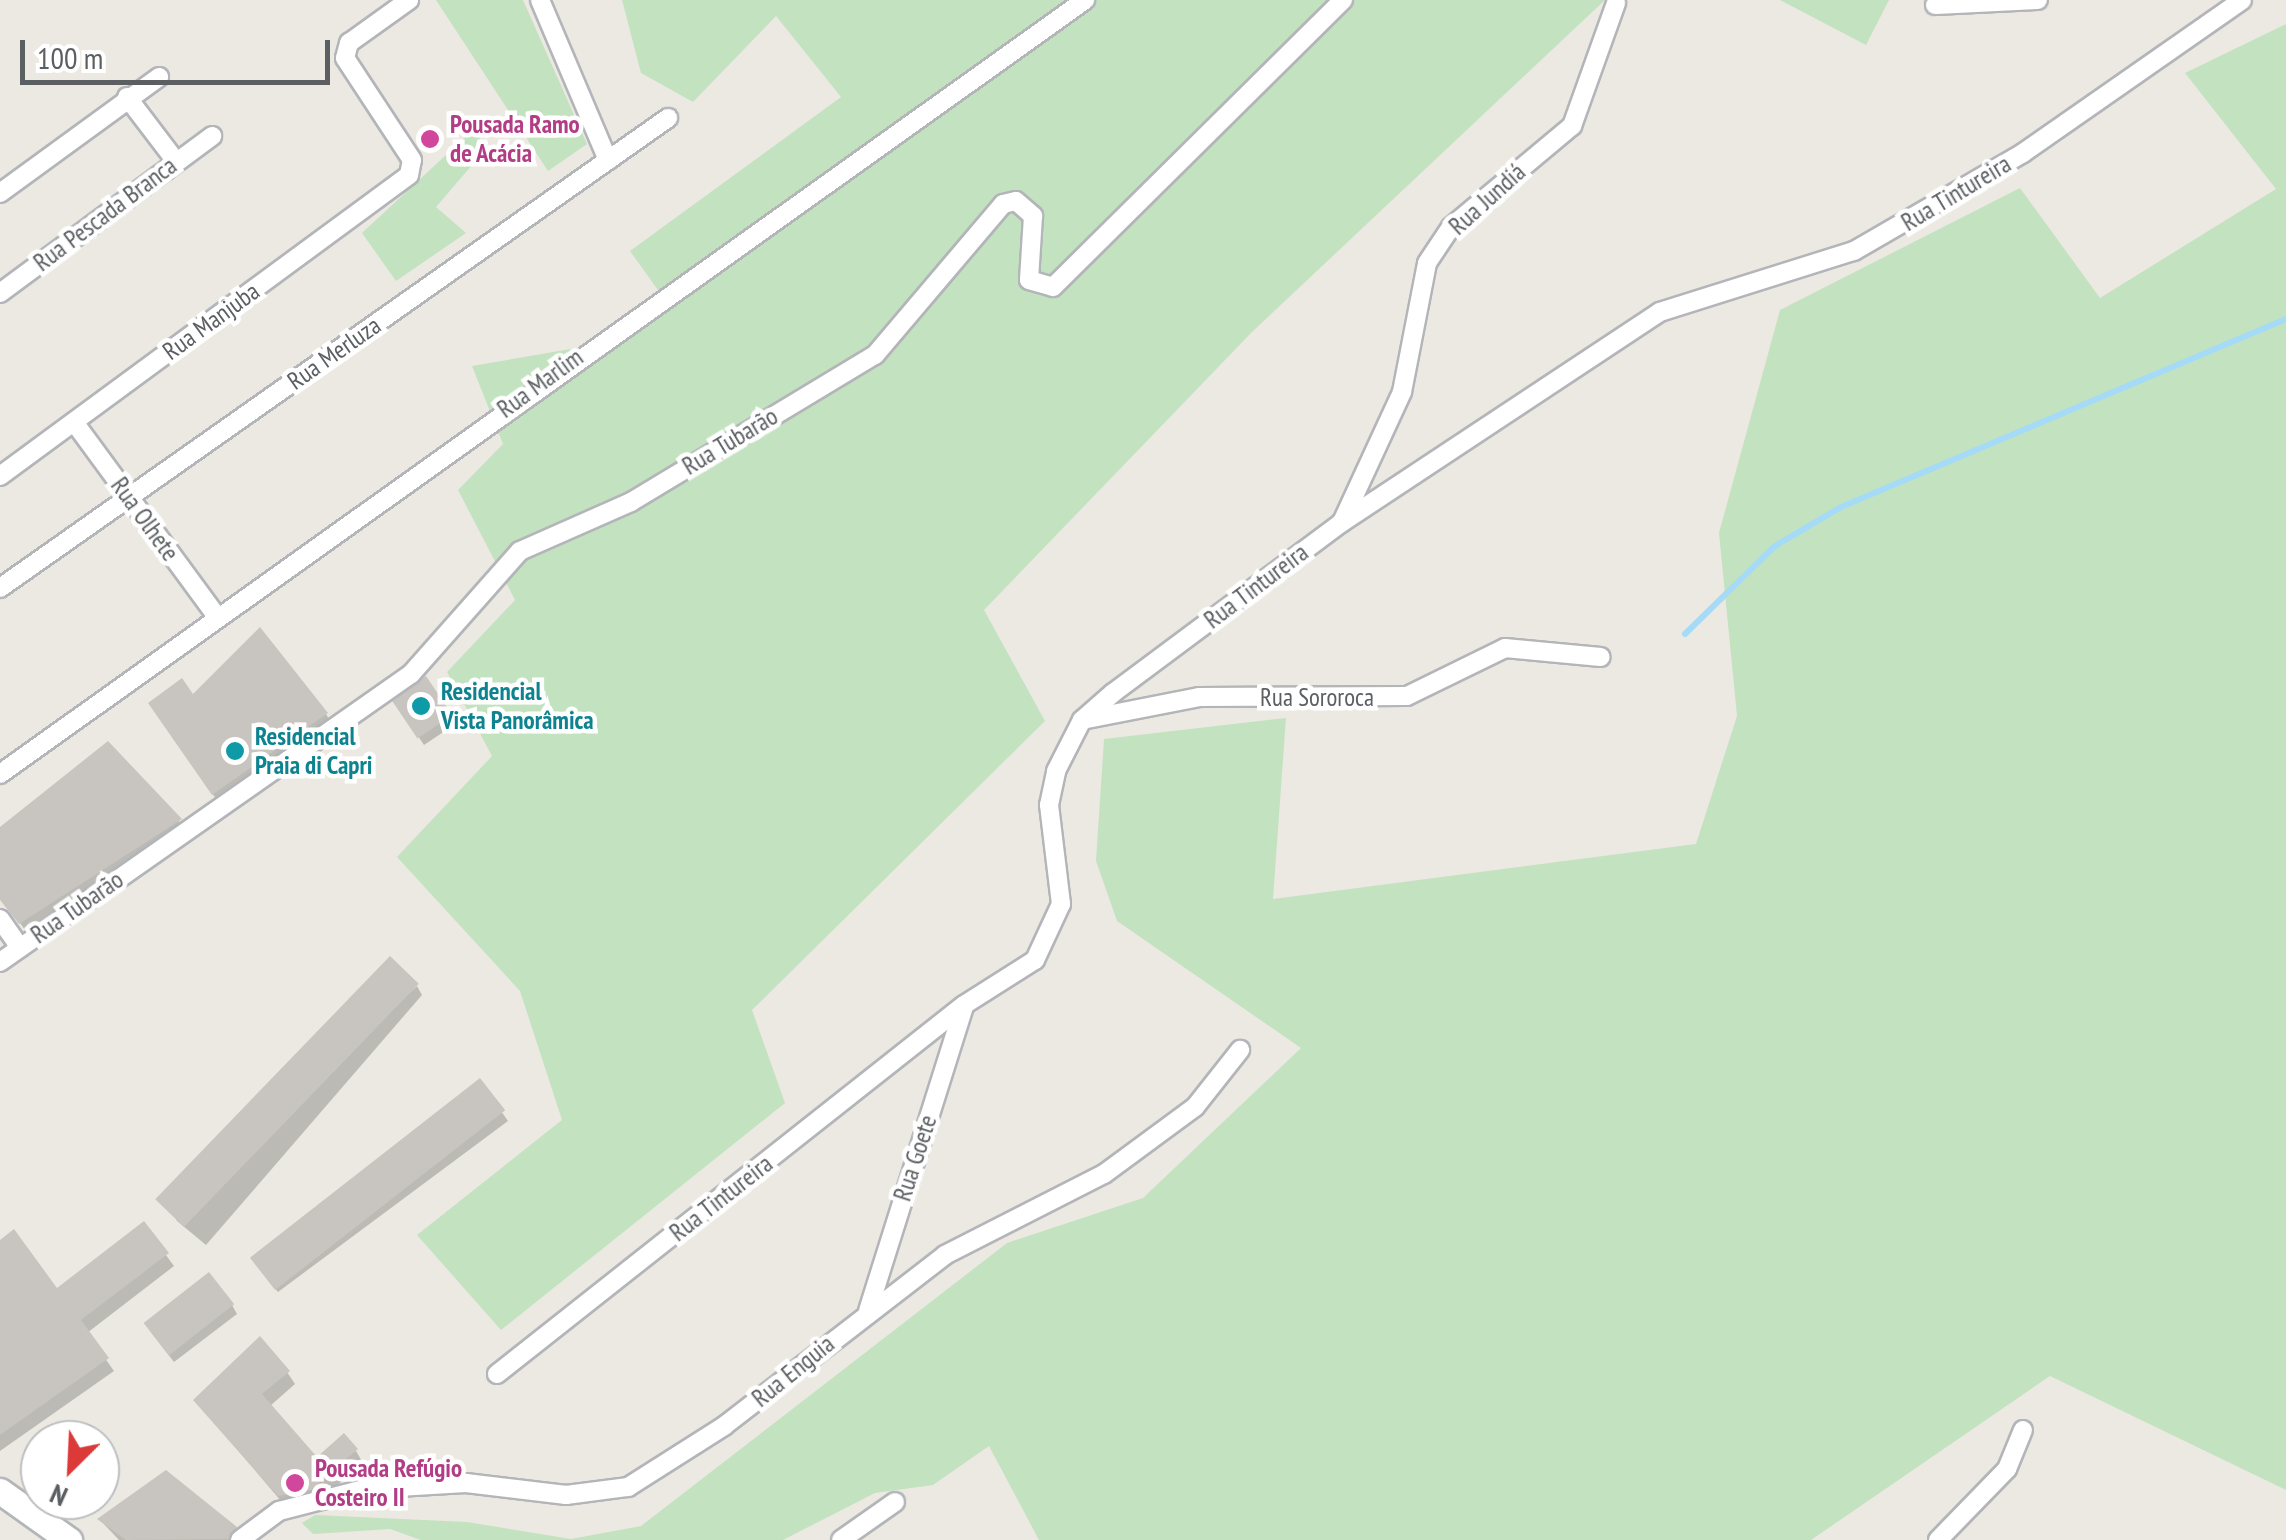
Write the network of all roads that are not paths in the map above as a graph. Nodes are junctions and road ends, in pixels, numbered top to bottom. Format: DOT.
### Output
graph roads {
  1 [pos="409,0"];
  2 [pos="540,0"];
  3 [pos="1085,0"];
  4 [pos="1343,0"];
  5 [pos="2038,0"];
  6 [pos="2242,0"];
  7 [pos="1616,3"];
  8 [pos="1935,5"];
  9 [pos="159,77"];
  10 [pos="127,97"];
  11 [pos="668,118"];
  12 [pos="212,136"];
  13 [pos="175,160"];
  14 [pos="608,160"];
  15 [pos="0,192"];
  16 [pos="0,292"];
  17 [pos="74,422"];
  18 [pos="0,476"];
  19 [pos="129,497"];
  20 [pos="1341,522"];
  21 [pos="0,588"];
  22 [pos="216,615"];
  23 [pos="1601,657"];
  24 [pos="1082,720"];
  25 [pos="0,774"];
  26 [pos="0,919"];
  27 [pos="20,948"];
  28 [pos="0,962"];
  29 [pos="964,1006"];
  30 [pos="1240,1050"];
  31 [pos="868,1311"];
  32 [pos="497,1374"];
  33 [pos="2022,1430"];
  34 [pos="0,1492"];
  35 [pos="895,1502"];
  36 [pos="69,1540"];
  37 [pos="240,1540"];
  38 [pos="841,1540"];
  39 [pos="1938,1540"];
  1 -- 17 [label="street, Rua Manjuba"];
  2 -- 14 [label="street"];
  3 -- 22 [label="street, Rua Marlim"];
  4 -- 27 [label="street, Rua Tubarão"];
  5 -- 8 [label="street"];
  6 -- 20 [label="street, Rua Tintureira"];
  7 -- 20 [label="street, Rua Jundiá"];
  9 -- 10 [label="street"];
  10 -- 13 [label="street"];
  10 -- 15 [label="street"];
  11 -- 14 [label="street, Rua Merluza"];
  12 -- 13 [label="street, Rua Pescada Branca"];
  13 -- 16 [label="street, Rua Pescada Branca"];
  14 -- 19 [label="street, Rua Merluza"];
  17 -- 18 [label="street, Rua Manjuba"];
  17 -- 19 [label="street, Rua Olhete"];
  19 -- 21 [label="street, Rua Merluza"];
  19 -- 22 [label="street, Rua Olhete"];
  20 -- 24 [label="street, Rua Tintureira"];
  22 -- 25 [label="street, Rua Marlim"];
  23 -- 24 [label="street, Rua Sororoca"];
  24 -- 29 [label="street, Rua Tintureira"];
  26 -- 27 [label="street"];
  27 -- 28 [label="street, Rua Tubarão"];
  29 -- 31 [label="street, Rua Goete"];
  29 -- 32 [label="street, Rua Tintureira"];
  30 -- 31 [label="street, Rua Enguia"];
  31 -- 37 [label="street, Rua Enguia"];
  33 -- 39 [label="street"];
  34 -- 36 [label="main road"];
  35 -- 38 [label="street"];
}
